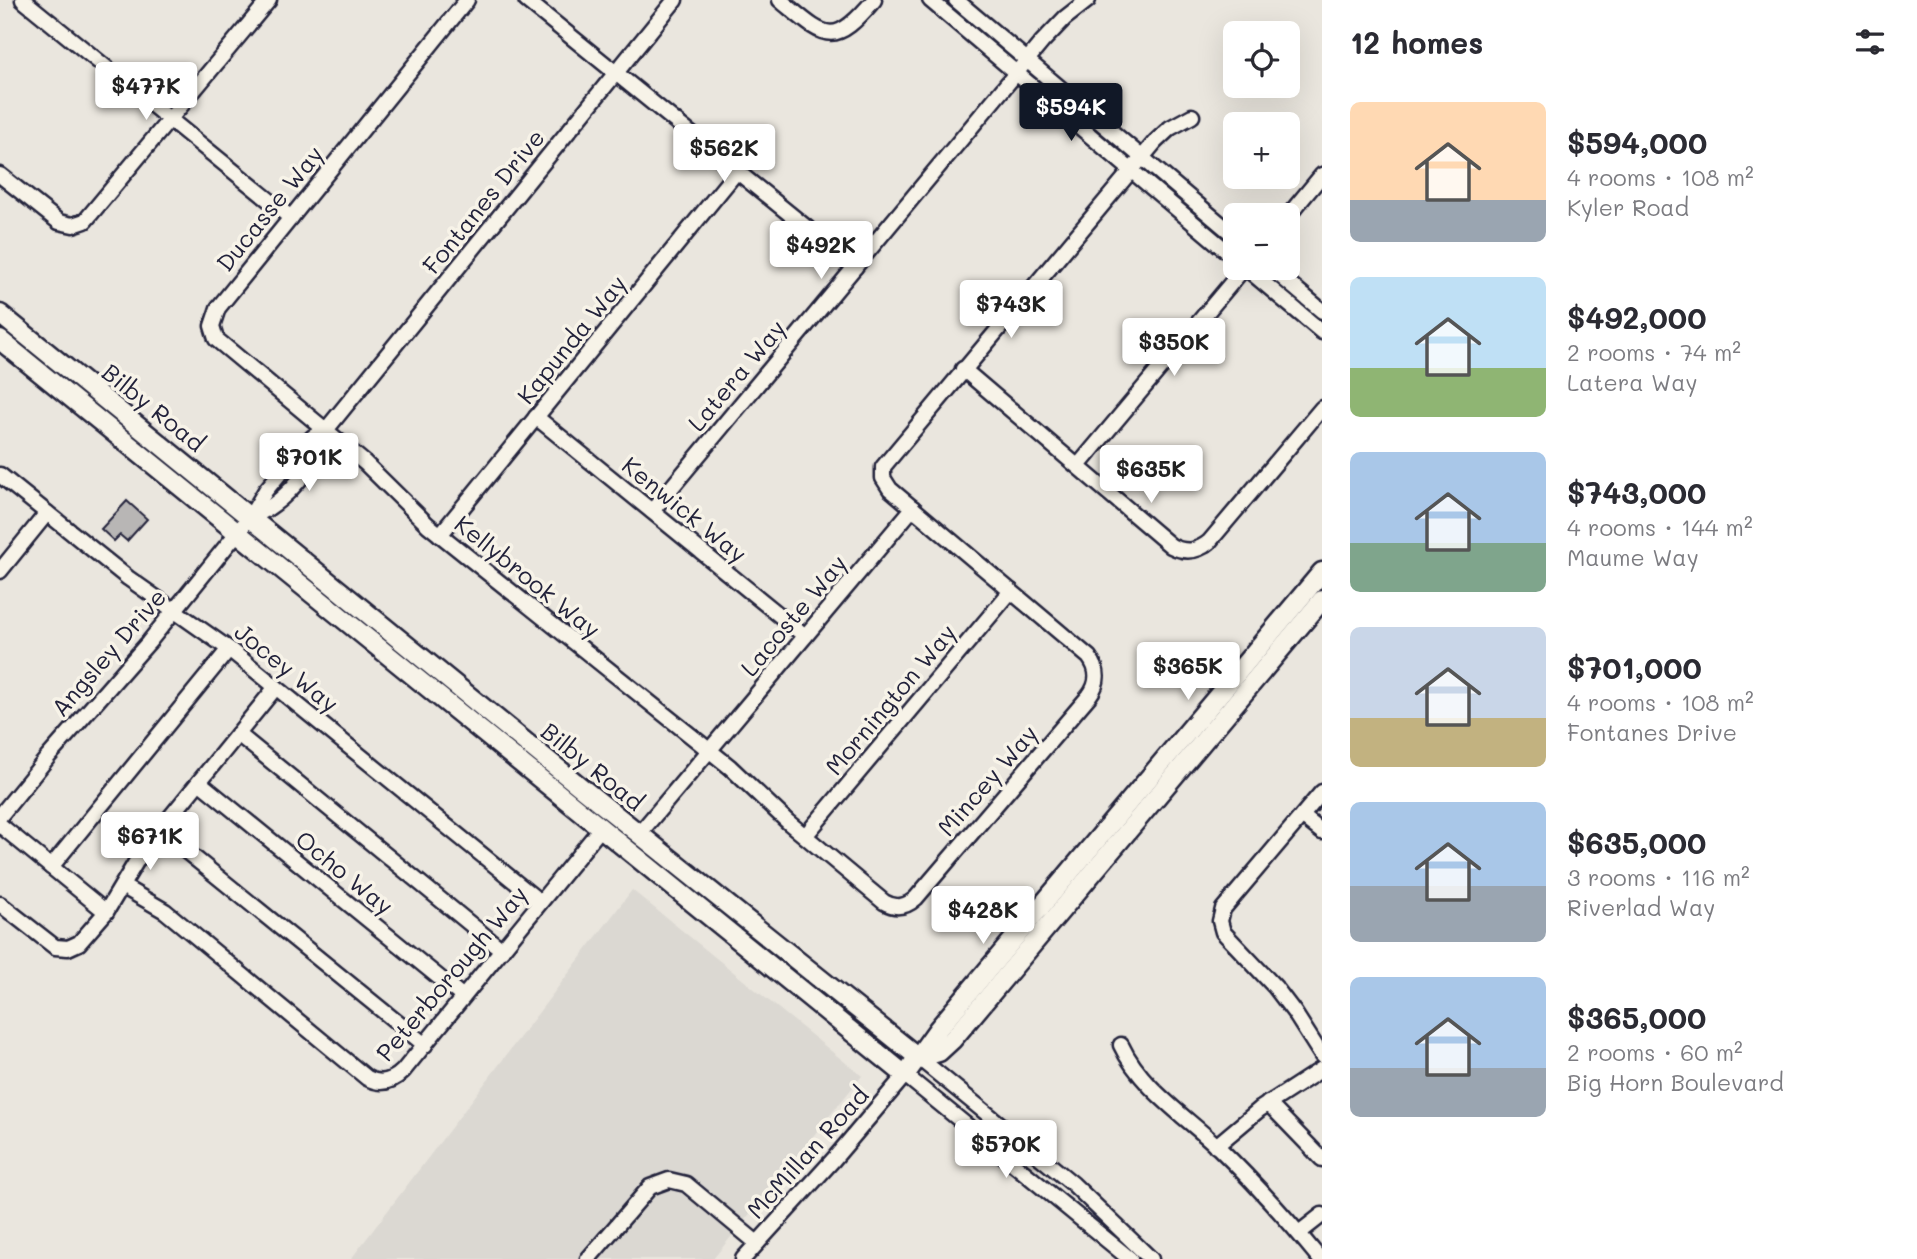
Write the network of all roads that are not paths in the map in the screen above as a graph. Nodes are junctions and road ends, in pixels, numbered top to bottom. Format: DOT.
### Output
graph roads {
  1 [pos="23,0"];
  2 [pos="269,0"];
  3 [pos="467,0"];
  4 [pos="526,0"];
  5 [pos="675,0"];
  6 [pos="780,0"];
  7 [pos="874,0"];
  8 [pos="930,0"];
  9 [pos="956,0"];
  10 [pos="1088,0"];
  11 [pos="1027,61"];
  12 [pos="616,73"];
  13 [pos="1016,74"];
  14 [pos="1192,116"];
  15 [pos="170,120"];
  16 [pos="1142,158"];
  17 [pos="1131,170"];
  18 [pos="737,172"];
  19 [pos="0,175"];
  20 [pos="1322,175"];
  21 [pos="1299,203"];
  22 [pos="290,218"];
  23 [pos="1223,226"];
  24 [pos="1223,248"];
  25 [pos="855,268"];
  26 [pos="1235,280"];
  27 [pos="1259,280"];
  28 [pos="1285,280"];
  29 [pos="1322,311"];
  30 [pos="0,314"];
  31 [pos="1322,332"];
  32 [pos="0,340"];
  33 [pos="963,369"];
  34 [pos="1322,408"];
  35 [pos="536,417"];
  36 [pos="326,430"];
  37 [pos="1078,466"];
  38 [pos="0,475"];
  39 [pos="913,508"];
  40 [pos="652,511"];
  41 [pos="47,513"];
  42 [pos="250,517"];
  43 [pos="237,533"];
  44 [pos="440,535"];
  45 [pos="0,571"];
  46 [pos="1322,572"];
  47 [pos="1010,591"];
  48 [pos="1322,600"];
  49 [pos="175,610"];
  50 [pos="805,636"];
  51 [pos="229,649"];
  52 [pos="276,687"];
  53 [pos="238,734"];
  54 [pos="709,751"];
  55 [pos="199,782"];
  56 [pos="1322,792"];
  57 [pos="0,816"];
  58 [pos="1302,816"];
  59 [pos="0,825"];
  60 [pos="601,828"];
  61 [pos="160,830"];
  62 [pos="1322,832"];
  63 [pos="639,834"];
  64 [pos="805,836"];
  65 [pos="51,867"];
  66 [pos="122,886"];
  67 [pos="540,902"];
  68 [pos="0,904"];
  69 [pos="106,912"];
  70 [pos="502,950"];
  71 [pos="463,997"];
  72 [pos="425,1045"];
  73 [pos="1121,1045"];
  74 [pos="1322,1056"];
  75 [pos="919,1058"];
  76 [pos="1322,1069"];
  77 [pos="905,1075"];
  78 [pos="1268,1103"];
  79 [pos="1216,1146"];
  80 [pos="1319,1150"];
  81 [pos="1322,1215"];
  82 [pos="1299,1233"];
  83 [pos="757,1243"];
  84 [pos="588,1259"];
  85 [pos="743,1259"];
  86 [pos="1130,1259"];
  87 [pos="1152,1259"];
  88 [pos="1320,1259"];
  1 -- 15 [label="street"];
  2 -- 15 [label="street"];
  3 -- 22 [label="street, Ducasse Way"];
  4 -- 12 [label="street"];
  5 -- 12 [label="street, Fontanes Drive"];
  6 -- 7 [label="street"];
  8 -- 13 [label="street"];
  9 -- 11 [label="street"];
  10 -- 11 [label="street, Latera Way"];
  11 -- 13 [label="street, Latera Way"];
  11 -- 16 [label="street"];
  12 -- 18 [label="street"];
  12 -- 36 [label="street, Fontanes Drive"];
  13 -- 17 [label="street"];
  13 -- 25 [label="street, Latera Way"];
  14 -- 16 [label="street, Mincey Way"];
  15 -- 19 [label="street"];
  15 -- 22 [label="street"];
  16 -- 17 [label="street, Mincey Way"];
  16 -- 23 [label="street"];
  17 -- 24 [label="street"];
  17 -- 33 [label="street, Mincey Way"];
  18 -- 25 [label="street"];
  18 -- 35 [label="street, Kapunda Way"];
  20 -- 21 [label="street"];
  22 -- 36 [label="street, Ducasse Way"];
  25 -- 40 [label="street, Latera Way"];
  26 -- 37 [label="street"];
  27 -- 31 [label="street"];
  28 -- 29 [label="street"];
  30 -- 42 [label="main road, Bilby Road"];
  32 -- 43 [label="main road, Bilby Road"];
  33 -- 37 [label="street"];
  33 -- 39 [label="street, Mincey Way"];
  34 -- 37 [label="street"];
  35 -- 40 [label="street, Kenwick Way"];
  35 -- 44 [label="street, Kapunda Way"];
  36 -- 42 [label="street, Fontanes Drive"];
  36 -- 44 [label="street, Kellybrook Way"];
  38 -- 41 [label="street, Jocey Way"];
  39 -- 47 [label="street, Mincey Way"];
  39 -- 50 [label="street, Lacoste Way"];
  40 -- 50 [label="street, Kenwick Way"];
  41 -- 45 [label="street"];
  41 -- 49 [label="street, Jocey Way"];
  42 -- 43 [label="street, Angsley Drive"];
  42 -- 63 [label="main road, Bilby Road"];
  43 -- 49 [label="street, Angsley Drive"];
  43 -- 60 [label="main road, Bilby Road"];
  44 -- 54 [label="street, Kellybrook Way"];
  46 -- 75 [label="main road"];
  47 -- 64 [label="street, Mornington Way"];
  47 -- 64 [label="street, Mincey Way"];
  48 -- 75 [label="main road"];
  49 -- 51 [label="street, Jocey Way"];
  49 -- 57 [label="street, Angsley Drive"];
  50 -- 54 [label="street, Lacoste Way"];
  51 -- 52 [label="street, Jocey Way"];
  51 -- 65 [label="street"];
  52 -- 53 [label="street"];
  52 -- 67 [label="street, Jocey Way"];
  53 -- 55 [label="street"];
  53 -- 70 [label="street"];
  54 -- 63 [label="street, Lacoste Way"];
  54 -- 64 [label="street, Mincey Way"];
  55 -- 61 [label="street"];
  55 -- 71 [label="street, Ocho Way"];
  56 -- 58 [label="street"];
  58 -- 62 [label="street"];
  58 -- 74 [label="street"];
  59 -- 65 [label="street"];
  60 -- 67 [label="street, Peterborough Way"];
  60 -- 77 [label="main road, Bilby Road"];
  61 -- 66 [label="street"];
  61 -- 72 [label="street"];
  63 -- 75 [label="main road, Bilby Road"];
  65 -- 69 [label="street"];
  66 -- 69 [label="street"];
  66 -- 72 [label="street, Peterborough Way"];
  67 -- 70 [label="street, Peterborough Way"];
  68 -- 69 [label="street"];
  70 -- 71 [label="street, Peterborough Way"];
  71 -- 72 [label="street, Peterborough Way"];
  73 -- 79 [label="street"];
  75 -- 77 [label="main road"];
  75 -- 87 [label="street, Bilby Road"];
  76 -- 78 [label="street"];
  77 -- 83 [label="street, McMillan Road"];
  77 -- 86 [label="street, Bilby Road"];
  78 -- 79 [label="street"];
  78 -- 80 [label="street"];
  79 -- 82 [label="street"];
  81 -- 82 [label="street"];
  82 -- 88 [label="street"];
  83 -- 84 [label="street"];
  83 -- 85 [label="street, McMillan Road"];
}
